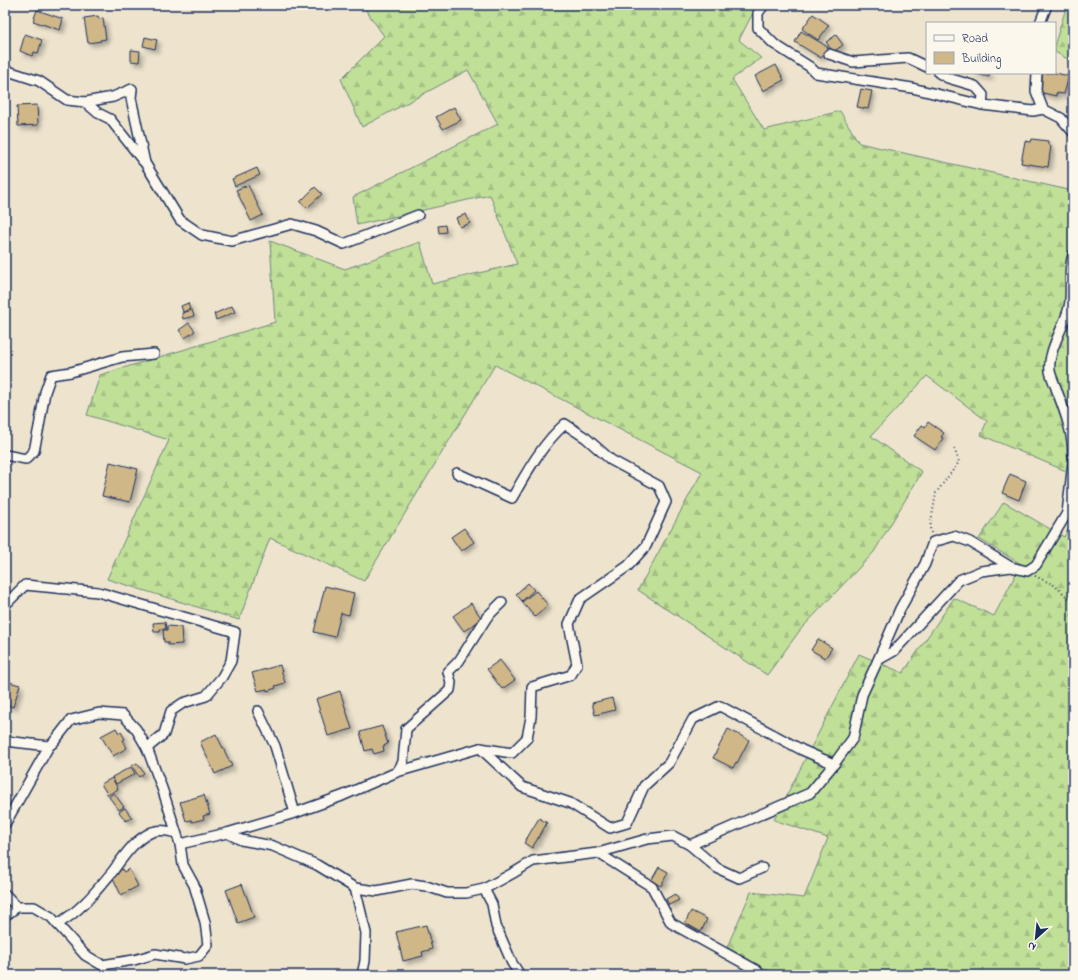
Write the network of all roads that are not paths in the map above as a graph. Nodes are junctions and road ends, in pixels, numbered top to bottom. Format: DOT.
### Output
graph roads {
  1 [pos="764,5"];
  2 [pos="1047,5"];
  3 [pos="1040,22"];
  4 [pos="829,54"];
  5 [pos="926,67"];
  6 [pos="5,70"];
  7 [pos="941,74"];
  8 [pos="1037,74"];
  9 [pos="85,102"];
  10 [pos="982,105"];
  11 [pos="1043,109"];
  12 [pos="1073,132"];
  13 [pos="144,163"];
  14 [pos="418,214"];
  15 [pos="1073,255"];
  16 [pos="154,354"];
  17 [pos="5,455"];
  18 [pos="1073,456"];
  19 [pos="1073,463"];
  20 [pos="457,473"];
  21 [pos="1011,567"];
  22 [pos="502,602"];
  23 [pos="5,605"];
  24 [pos="878,660"];
  25 [pos="258,711"];
  26 [pos="5,741"];
  27 [pos="49,746"];
  28 [pos="147,748"];
  29 [pos="480,748"];
  30 [pos="834,764"];
  31 [pos="397,772"];
  32 [pos="295,813"];
  33 [pos="5,824"];
  34 [pos="227,832"];
  35 [pos="176,833"];
  36 [pos="180,844"];
  37 [pos="690,845"];
  38 [pos="598,853"];
  39 [pos="762,868"];
  40 [pos="355,888"];
  41 [pos="484,889"];
  42 [pos="5,894"];
  43 [pos="17,906"];
  44 [pos="5,916"];
  45 [pos="57,924"];
  46 [pos="362,975"];
  47 [pos="520,975"];
  48 [pos="761,975"];
  1 -- 10 [label="street"];
  2 -- 3 [label="street"];
  4 -- 5 [label="street"];
  6 -- 9 [label="street"];
  7 -- 10 [label="street"];
  8 -- 11 [label="street"];
  9 -- 13 [label="street"];
  9 -- 13 [label="street"];
  10 -- 11 [label="street"];
  11 -- 12 [label="street"];
  13 -- 14 [label="street"];
  15 -- 18 [label="street"];
  16 -- 17 [label="street"];
  19 -- 21 [label="street"];
  20 -- 29 [label="street"];
  21 -- 24 [label="street"];
  21 -- 24 [label="street"];
  22 -- 31 [label="street"];
  23 -- 28 [label="street"];
  24 -- 30 [label="street"];
  25 -- 32 [label="street"];
  26 -- 27 [label="street"];
  27 -- 28 [label="street"];
  27 -- 33 [label="street"];
  28 -- 35 [label="street"];
  29 -- 30 [label="street"];
  29 -- 31 [label="street"];
  30 -- 37 [label="street"];
  31 -- 32 [label="street"];
  32 -- 34 [label="street"];
  34 -- 36 [label="street"];
  34 -- 40 [label="street"];
  35 -- 36 [label="street"];
  35 -- 45 [label="street"];
  36 -- 45 [label="street"];
  37 -- 38 [label="street"];
  37 -- 39 [label="street"];
  38 -- 41 [label="street"];
  38 -- 48 [label="street"];
  40 -- 41 [label="street"];
  40 -- 46 [label="street"];
  41 -- 47 [label="street"];
  42 -- 43 [label="street"];
  43 -- 44 [label="street"];
  43 -- 45 [label="street"];
}
